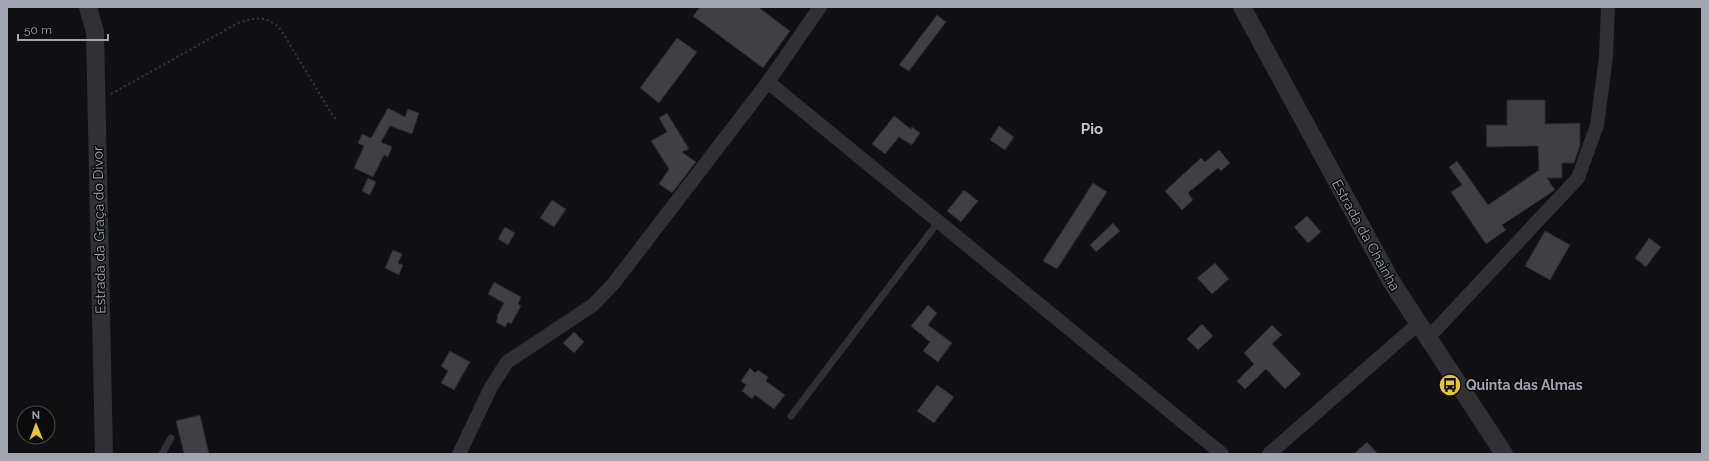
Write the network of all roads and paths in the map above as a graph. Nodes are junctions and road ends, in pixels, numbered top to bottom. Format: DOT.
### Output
graph roads {
  1 [pos="88,7"];
  2 [pos="820,7"];
  3 [pos="1242,7"];
  4 [pos="1608,7"];
  5 [pos="768,82"];
  6 [pos="96,96"];
  7 [pos="338,121"];
  8 [pos="939,221"];
  9 [pos="1418,323"];
  10 [pos="1428,338"];
  11 [pos="791,416"];
  12 [pos="171,438"];
  13 [pos="104,454"];
  14 [pos="162,454"];
  15 [pos="459,454"];
  16 [pos="1222,454"];
  17 [pos="1269,454"];
  18 [pos="1504,454"];
  1 -- 6 [label="street, Estrada da Graça do Divor"];
  2 -- 5 [label="street"];
  3 -- 9 [label="street, Estrada da Chainha"];
  4 -- 10 [label="street"];
  5 -- 8 [label="street"];
  5 -- 15 [label="street"];
  6 -- 7 [label="path"];
  6 -- 13 [label="street, Estrada da Graça do Divor"];
  8 -- 11 [label="lane"];
  8 -- 16 [label="street"];
  9 -- 10 [label="street, Estrada da Chainha"];
  9 -- 17 [label="street"];
  10 -- 18 [label="street, Estrada da Chainha"];
  12 -- 14 [label="lane"];
}
